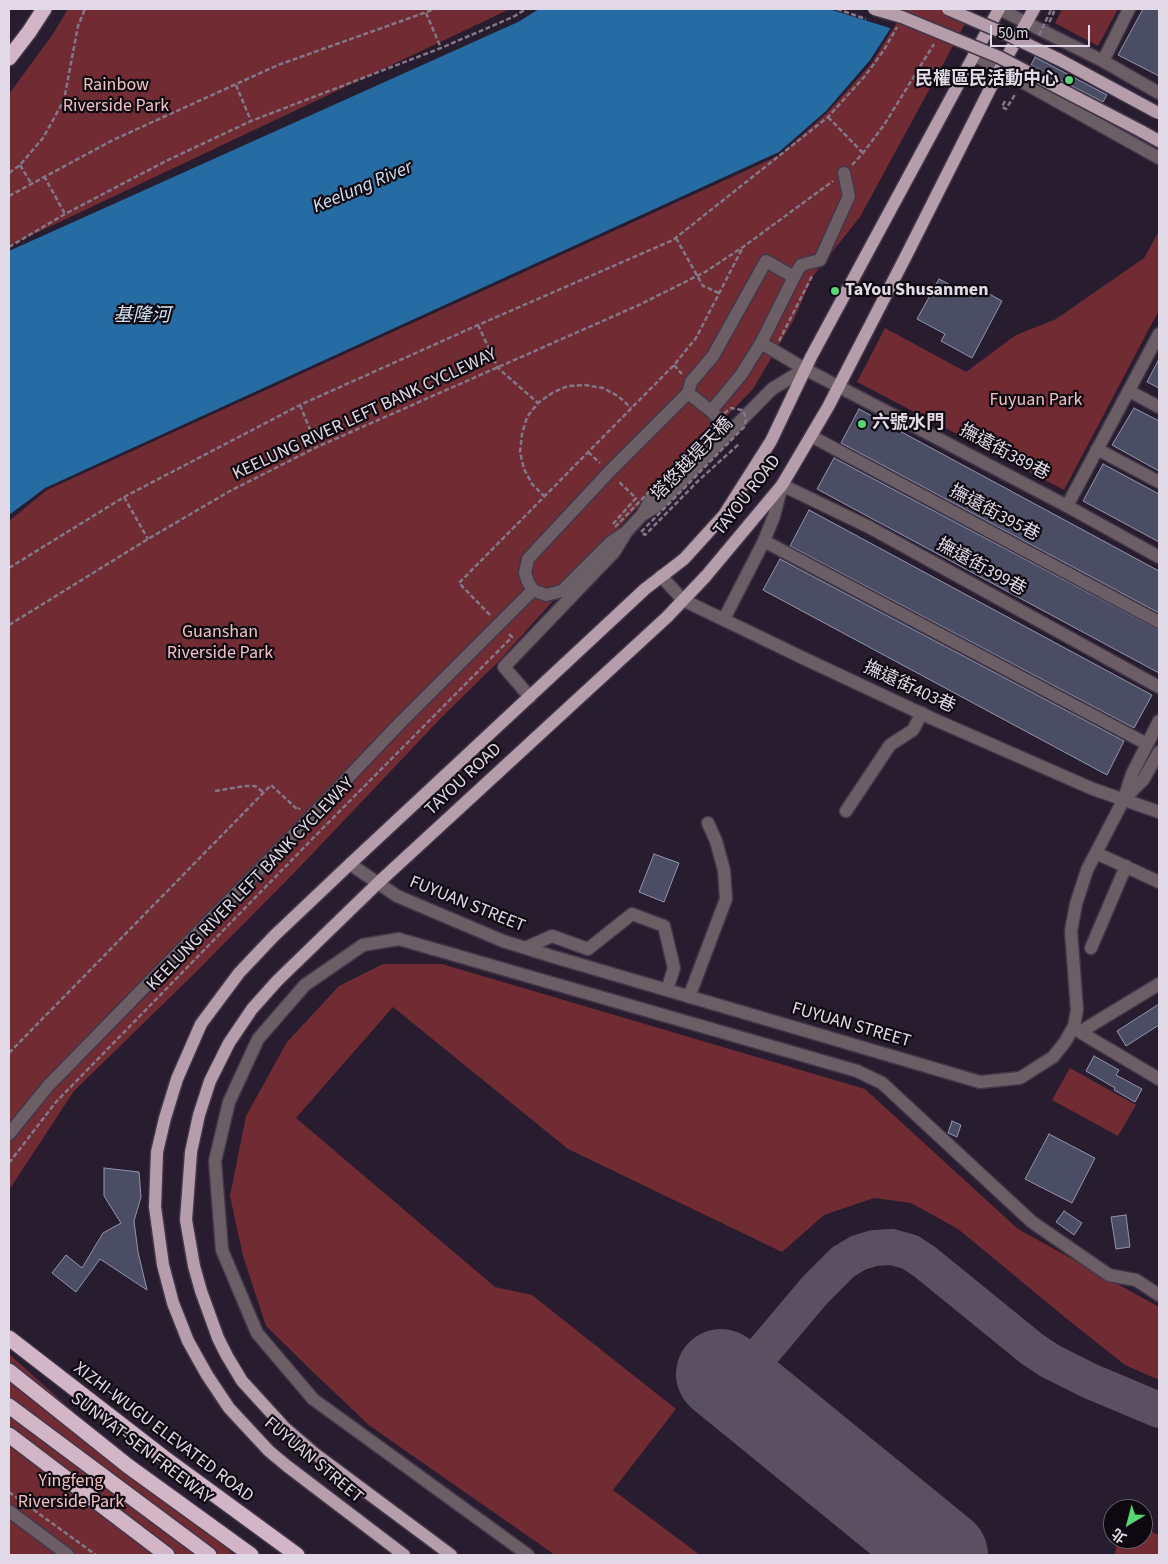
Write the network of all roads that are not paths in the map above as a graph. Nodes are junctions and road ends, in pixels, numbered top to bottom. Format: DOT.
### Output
graph roads {
  1 [pos="44,9"];
  2 [pos="874,9"];
  3 [pos="948,9"];
  4 [pos="999,9"];
  5 [pos="1034,9"];
  6 [pos="1129,9"];
  7 [pos="1027,23"];
  8 [pos="974,55"];
  9 [pos="9,58"];
  10 [pos="1103,61"];
  11 [pos="1000,69"];
  12 [pos="1159,92"];
  13 [pos="1159,113"];
  14 [pos="1159,141"];
  15 [pos="1159,158"];
  16 [pos="844,173"];
  17 [pos="794,278"];
  18 [pos="1159,334"];
  19 [pos="761,343"];
  20 [pos="805,370"];
  21 [pos="838,386"];
  22 [pos="1129,391"];
  23 [pos="688,393"];
  24 [pos="1159,407"];
  25 [pos="711,411"];
  26 [pos="811,436"];
  27 [pos="1097,449"];
  28 [pos="1159,482"];
  29 [pos="782,485"];
  30 [pos="1067,506"];
  31 [pos="642,515"];
  32 [pos="621,529"];
  33 [pos="764,541"];
  34 [pos="1159,557"];
  35 [pos="662,576"];
  36 [pos="533,590"];
  37 [pos="683,600"];
  38 [pos="724,619"];
  39 [pos="1159,622"];
  40 [pos="1159,687"];
  41 [pos="530,697"];
  42 [pos="922,713"];
  43 [pos="1159,721"];
  44 [pos="1147,744"];
  45 [pos="1159,752"];
  46 [pos="1124,799"];
  47 [pos="846,811"];
  48 [pos="1159,812"];
  49 [pos="708,823"];
  50 [pos="1096,852"];
  51 [pos="350,864"];
  52 [pos="1126,866"];
  53 [pos="1159,882"];
  54 [pos="378,884"];
  55 [pos="525,948"];
  56 [pos="1091,948"];
  57 [pos="1159,984"];
  58 [pos="667,990"];
  59 [pos="689,996"];
  60 [pos="1077,1029"];
  61 [pos="1159,1079"];
  62 [pos="9,1134"];
  63 [pos="1159,1295"];
  64 [pos="9,1338"];
  65 [pos="9,1371"];
  66 [pos="9,1406"];
  67 [pos="9,1435"];
  68 [pos="9,1511"];
  69 [pos="68,1555"];
  70 [pos="167,1555"];
  71 [pos="209,1555"];
  72 [pos="251,1555"];
  73 [pos="297,1555"];
  74 [pos="404,1555"];
  75 [pos="451,1555"];
  76 [pos="528,1555"];
  1 -- 9 [label="highway"];
  2 -- 14 [label="main road, bridge"];
  3 -- 13 [label="main road, bridge"];
  4 -- 7 [label="street"];
  4 -- 8 [label="main road, TAYOU ROAD"];
  5 -- 7 [label="main road, TAYOU ROAD"];
  6 -- 10 [label="street"];
  7 -- 10 [label="street"];
  7 -- 11 [label="main road, TAYOU ROAD"];
  8 -- 11 [label="street"];
  8 -- 20 [label="main road, TAYOU ROAD"];
  10 -- 12 [label="street"];
  11 -- 15 [label="street"];
  11 -- 21 [label="main road, TAYOU ROAD"];
  16 -- 17 [label="street"];
  17 -- 19 [label="street"];
  17 -- 23 [label="street"];
  18 -- 22 [label="street"];
  19 -- 20 [label="street, 撫遠街389巷"];
  19 -- 25 [label="street"];
  20 -- 21 [label="street, 撫遠街389巷"];
  20 -- 31 [label="street"];
  20 -- 35 [label="main road, TAYOU ROAD"];
  21 -- 26 [label="main road, TAYOU ROAD"];
  21 -- 30 [label="street, 撫遠街389巷"];
  22 -- 24 [label="street"];
  22 -- 27 [label="street"];
  23 -- 25 [label="street"];
  23 -- 36 [label="street"];
  25 -- 31 [label="street"];
  26 -- 29 [label="main road, TAYOU ROAD"];
  26 -- 39 [label="street, 撫遠街395巷"];
  27 -- 28 [label="street"];
  27 -- 30 [label="street"];
  29 -- 33 [label="street"];
  29 -- 37 [label="main road, TAYOU ROAD"];
  29 -- 40 [label="street, 撫遠街399巷"];
  30 -- 34 [label="street, 撫遠街389巷"];
  31 -- 32 [label="street"];
  32 -- 36 [label="street"];
  32 -- 41 [label="street"];
  33 -- 38 [label="street"];
  33 -- 44 [label="street"];
  35 -- 37 [label="street"];
  35 -- 41 [label="main road, TAYOU ROAD"];
  36 -- 62 [label="street"];
  37 -- 38 [label="street, 撫遠街403巷"];
  37 -- 54 [label="main road, TAYOU ROAD"];
  38 -- 42 [label="street, 撫遠街403巷"];
  41 -- 51 [label="main road, TAYOU ROAD"];
  42 -- 46 [label="street, 撫遠街403巷"];
  42 -- 47 [label="street"];
  43 -- 44 [label="street, FUYUAN STREET"];
  44 -- 46 [label="street, FUYUAN STREET"];
  45 -- 46 [label="street, FUYUAN STREET"];
  46 -- 48 [label="street, 撫遠街403巷"];
  46 -- 50 [label="street, FUYUAN STREET"];
  49 -- 59 [label="street"];
  50 -- 52 [label="street"];
  50 -- 60 [label="street, FUYUAN STREET"];
  51 -- 54 [label="street, FUYUAN STREET"];
  51 -- 74 [label="main road, FUYUAN STREET"];
  52 -- 53 [label="street"];
  52 -- 56 [label="street"];
  54 -- 55 [label="street, FUYUAN STREET"];
  54 -- 75 [label="main road, FUYUAN STREET"];
  55 -- 58 [label="street, FUYUAN STREET"];
  55 -- 58 [label="street"];
  57 -- 60 [label="street"];
  58 -- 59 [label="street, FUYUAN STREET"];
  59 -- 60 [label="street, FUYUAN STREET"];
  60 -- 61 [label="street"];
  63 -- 76 [label="street"];
  64 -- 73 [label="highway, XIZHI-WUGU ELEVATED ROAD"];
  65 -- 72 [label="highway, SUN YAT-SEN FREEWAY"];
  66 -- 71 [label="highway"];
  67 -- 70 [label="highway"];
  68 -- 69 [label="street"];
}
